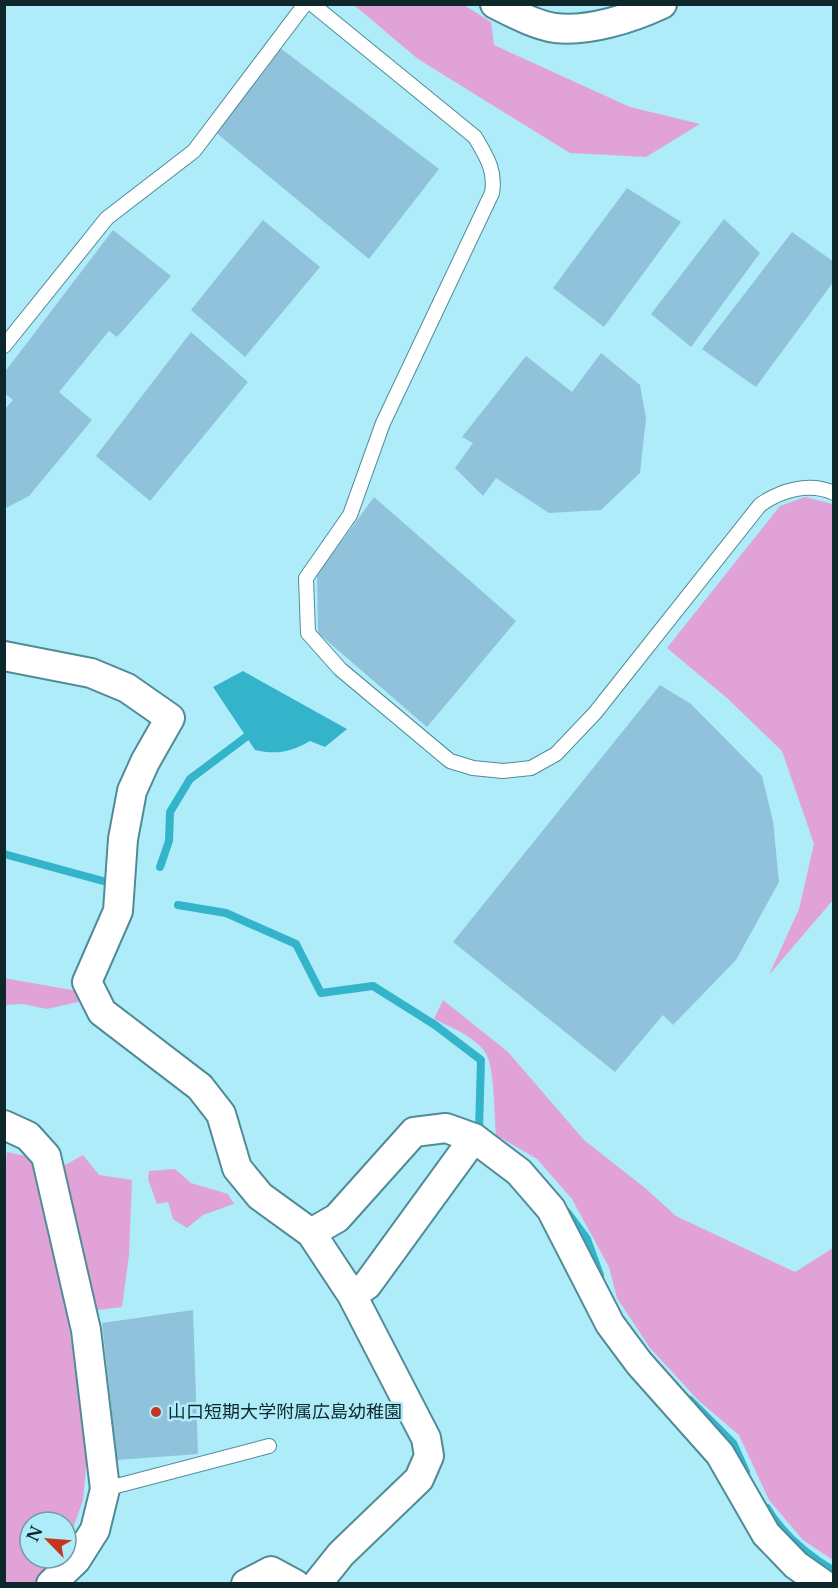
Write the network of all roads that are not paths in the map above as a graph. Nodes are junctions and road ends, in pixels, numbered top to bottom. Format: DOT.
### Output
graph roads {
  1 [pos="304,4"];
  2 [pos="312,4"];
  3 [pos="495,4"];
  4 [pos="662,4"];
  5 [pos="4,346"];
  6 [pos="834,493"];
  7 [pos="4,656"];
  8 [pos="4,1125"];
  9 [pos="474,1138"];
  10 [pos="311,1233"];
  11 [pos="352,1295"];
  12 [pos="269,1446"];
  13 [pos="105,1489"];
  14 [pos="51,1584"];
  15 [pos="246,1584"];
  16 [pos="295,1584"];
  17 [pos="317,1584"];
  18 [pos="823,1584"];
  1 -- 5 [label="lane"];
  2 -- 6 [label="lane"];
  3 -- 4 [label="street"];
  7 -- 10 [label="street"];
  8 -- 13 [label="street"];
  9 -- 10 [label="street"];
  9 -- 11 [label="street"];
  9 -- 18 [label="street"];
  10 -- 11 [label="street"];
  11 -- 17 [label="street"];
  12 -- 13 [label="lane"];
  13 -- 14 [label="street"];
  15 -- 16 [label="street"];
}
